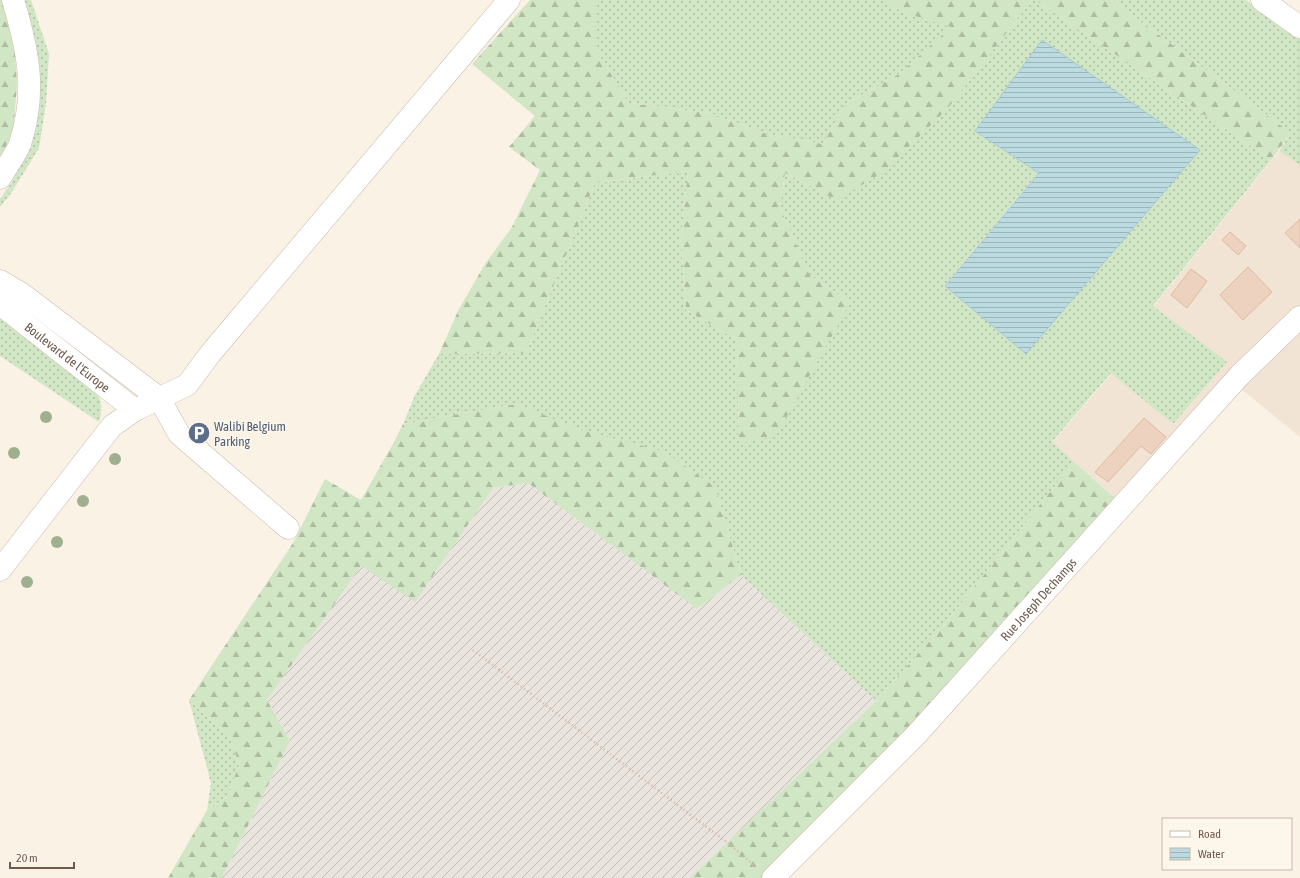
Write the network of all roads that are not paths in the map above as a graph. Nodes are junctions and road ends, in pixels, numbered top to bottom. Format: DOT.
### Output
graph roads {
  1 [pos="13,0"];
  2 [pos="1262,0"];
  3 [pos="504,5"];
  4 [pos="1300,27"];
  5 [pos="0,178"];
  6 [pos="0,281"];
  7 [pos="0,304"];
  8 [pos="1300,317"];
  9 [pos="160,398"];
  10 [pos="135,410"];
  11 [pos="288,528"];
  12 [pos="0,570"];
  13 [pos="765,873"];
  1 -- 5 [label="street"];
  2 -- 4 [label="street"];
  3 -- 9 [label="street"];
  6 -- 9 [label="street"];
  7 -- 10 [label="street, Boulevard de l'Europe"];
  8 -- 13 [label="street, Rue Joseph Dechamps"];
  9 -- 10 [label="street"];
  9 -- 11 [label="street"];
  10 -- 12 [label="street"];
}
